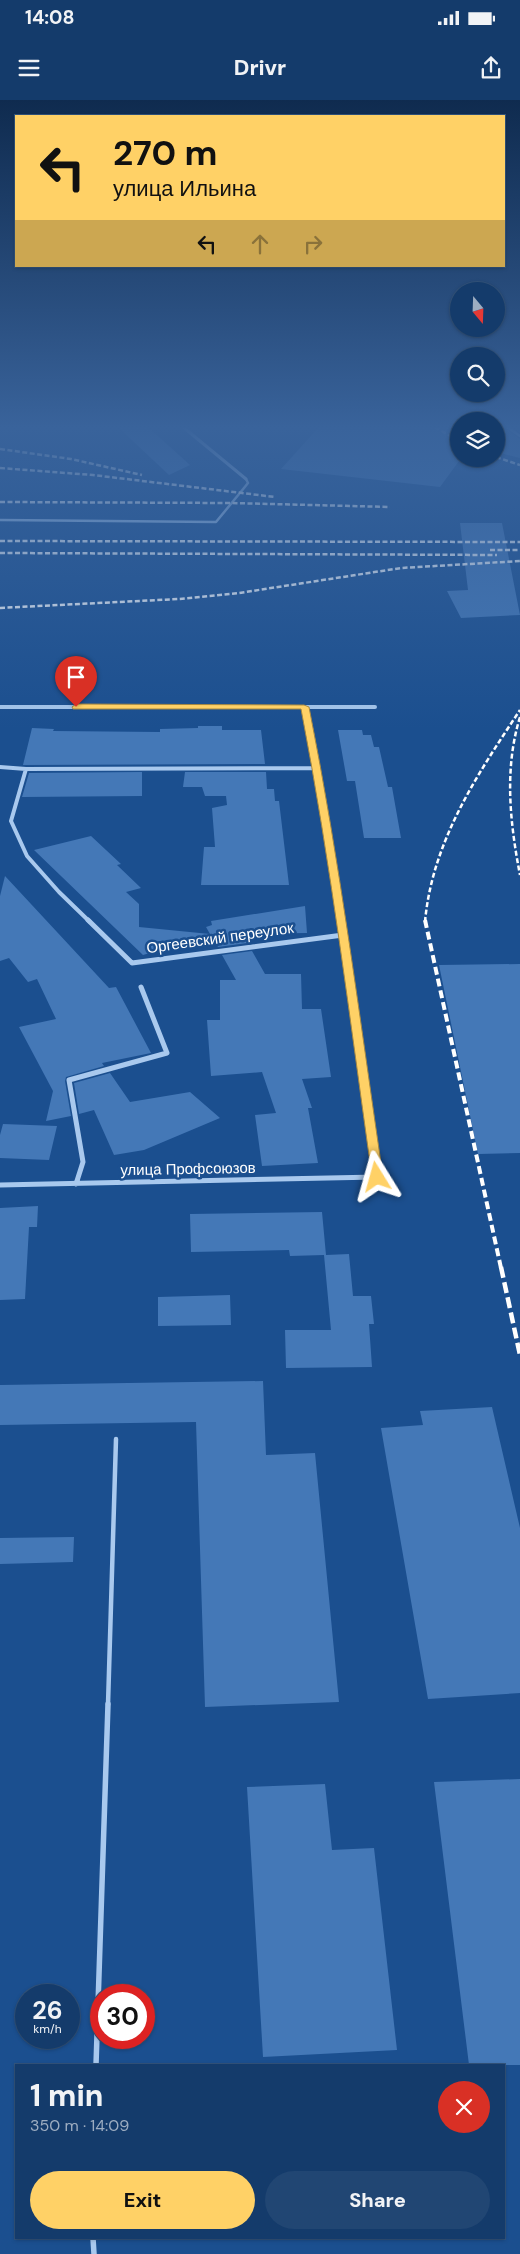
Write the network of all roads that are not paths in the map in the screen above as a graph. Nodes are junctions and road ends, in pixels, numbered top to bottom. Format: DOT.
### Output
graph roads {
  1 [pos="0,707"];
  2 [pos="304,707"];
  3 [pos="375,707"];
  4 [pos="0,767"];
  5 [pos="316,768"];
  6 [pos="26,769"];
  7 [pos="343,935"];
  8 [pos="141,987"];
  9 [pos="76,1184"];
  10 [pos="0,1185"];
  11 [pos="116,1439"];
  12 [pos="96,2064"];
  13 [pos="93,2239"];
  14 [pos="94,2254"];
  1 -- 2 [label="street"];
  2 -- 3 [label="street"];
  2 -- 5 [label="street"];
  4 -- 6 [label="street"];
  5 -- 6 [label="street"];
  5 -- 7 [label="street"];
  6 -- 7 [label="street, Оргеевский переулок"];
  7 -- 9 [label="street, улица Профсоюзов"];
  8 -- 9 [label="street"];
  9 -- 10 [label="street, улица Профсоюзов"];
  11 -- 12 [label="lane"];
  13 -- 14 [label="lane"];
}
